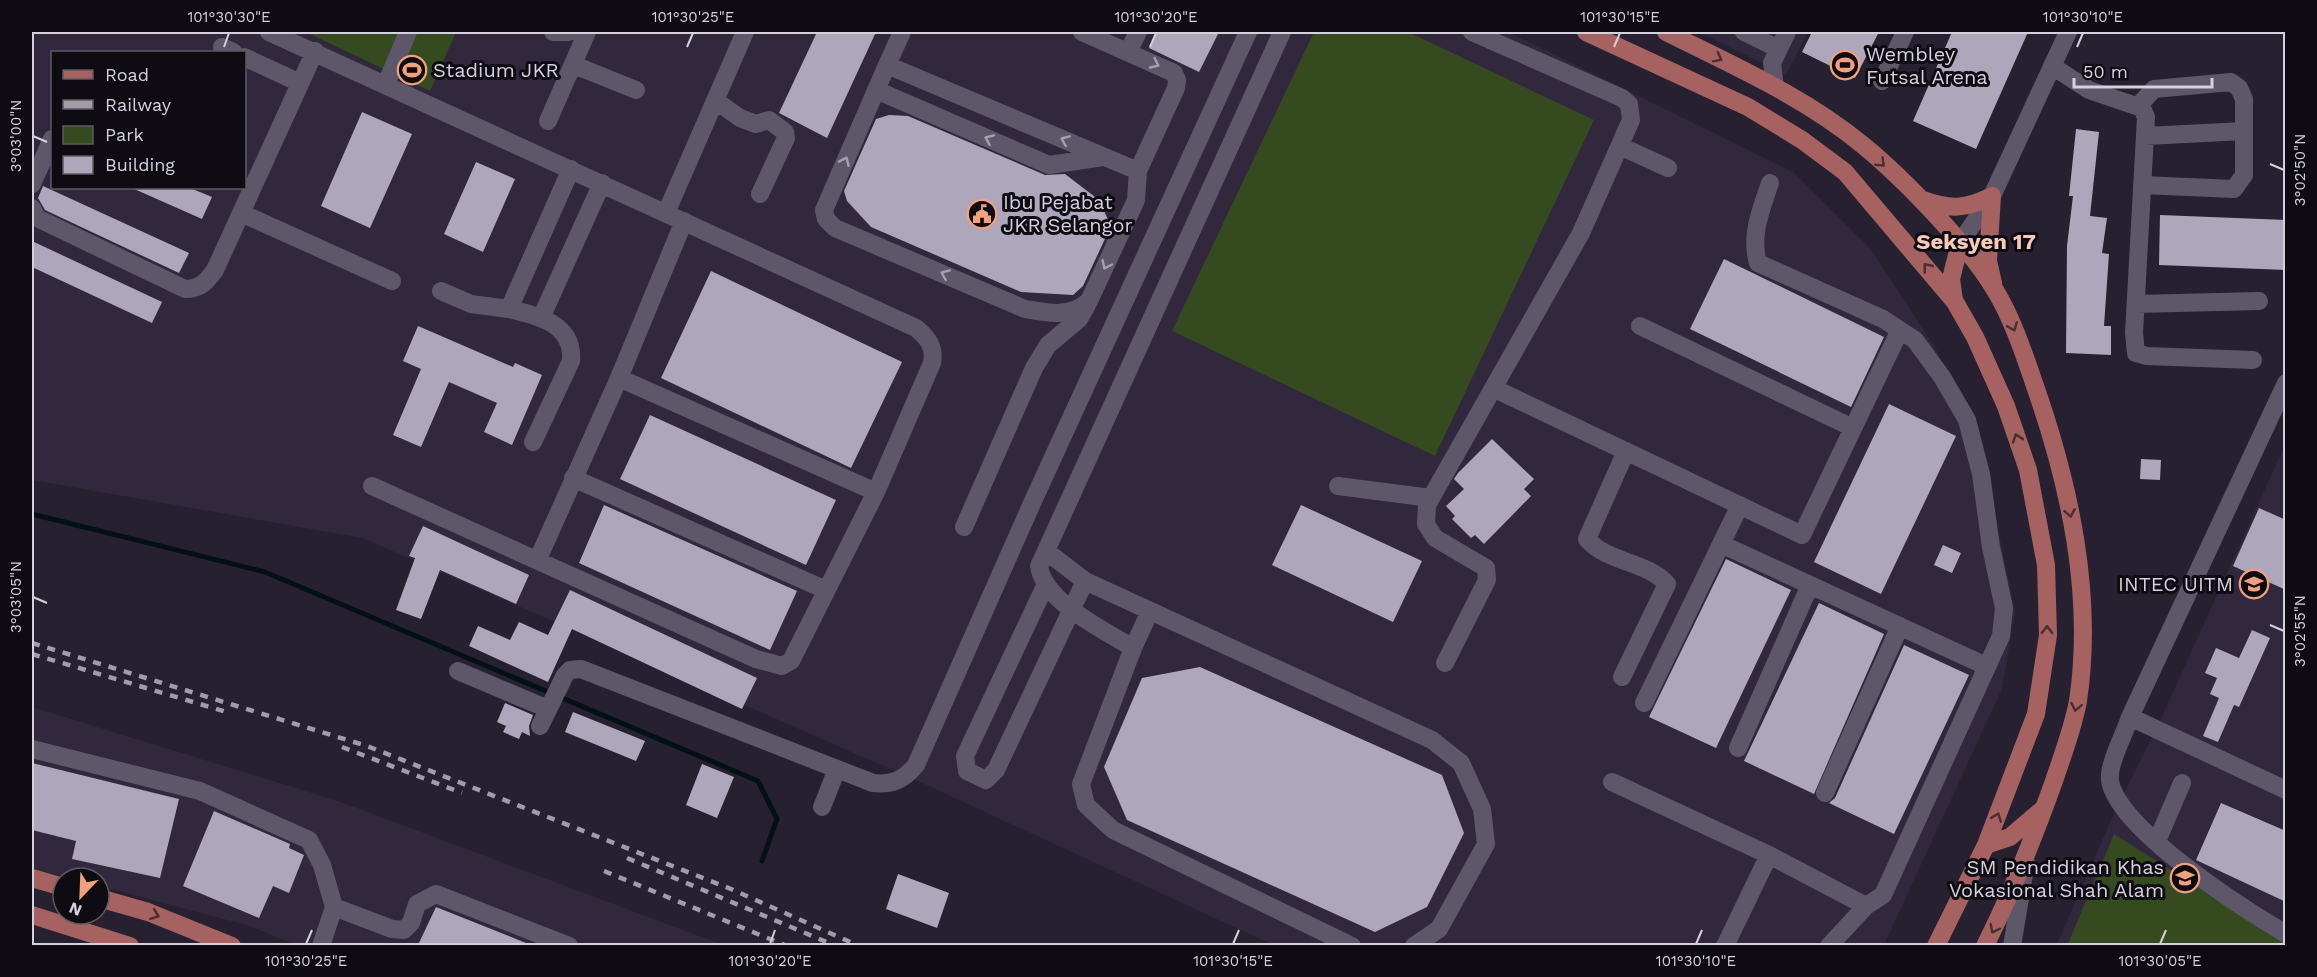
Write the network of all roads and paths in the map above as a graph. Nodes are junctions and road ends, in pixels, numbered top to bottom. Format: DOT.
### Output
graph roads {
  1 [pos="269,32"];
  2 [pos="408,32"];
  3 [pos="553,32"];
  4 [pos="569,32"];
  5 [pos="587,32"];
  6 [pos="746,32"];
  7 [pos="902,32"];
  8 [pos="1082,32"];
  9 [pos="1138,32"];
  10 [pos="1248,32"];
  11 [pos="1282,32"];
  12 [pos="1472,32"];
  13 [pos="1586,32"];
  14 [pos="1666,32"];
  15 [pos="1744,32"];
  16 [pos="1787,32"];
  17 [pos="1905,32"];
  18 [pos="2068,32"];
  19 [pos="1779,49"];
  20 [pos="315,51"];
  21 [pos="1128,52"];
  22 [pos="246,58"];
  23 [pos="887,64"];
  24 [pos="574,65"];
  25 [pos="2052,66"];
  26 [pos="1882,81"];
  27 [pos="300,82"];
  28 [pos="386,84"];
  29 [pos="1775,87"];
  30 [pos="636,90"];
  31 [pos="876,90"];
  32 [pos="716,101"];
  33 [pos="2138,106"];
  34 [pos="548,122"];
  35 [pos="2244,131"];
  36 [pos="2145,136"];
  37 [pos="51,141"];
  38 [pos="1620,146"];
  39 [pos="1105,157"];
  40 [pos="1668,168"];
  41 [pos="571,169"];
  42 [pos="1138,171"];
  43 [pos="602,183"];
  44 [pos="1770,183"];
  45 [pos="32,184"];
  46 [pos="2142,185"];
  47 [pos="248,187"];
  48 [pos="760,194"];
  49 [pos="1992,196"];
  50 [pos="1918,199"];
  51 [pos="32,208"];
  52 [pos="241,213"];
  53 [pos="666,213"];
  54 [pos="684,221"];
  55 [pos="1960,243"];
  56 [pos="392,281"];
  57 [pos="1994,287"];
  58 [pos="441,291"];
  59 [pos="1089,301"];
  60 [pos="1955,302"];
  61 [pos="2259,302"];
  62 [pos="2136,304"];
  63 [pos="509,309"];
  64 [pos="542,318"];
  65 [pos="1640,326"];
  66 [pos="1900,330"];
  67 [pos="2253,360"];
  68 [pos="619,378"];
  69 [pos="1493,388"];
  70 [pos="2285,388"];
  71 [pos="1853,428"];
  72 [pos="533,442"];
  73 [pos="1626,451"];
  74 [pos="573,478"];
  75 [pos="372,486"];
  76 [pos="1338,486"];
  77 [pos="876,492"];
  78 [pos="1431,498"];
  79 [pos="1740,505"];
  80 [pos="964,527"];
  81 [pos="1721,544"];
  82 [pos="1046,551"];
  83 [pos="538,559"];
  84 [pos="1085,581"];
  85 [pos="1810,585"];
  86 [pos="1045,586"];
  87 [pos="826,590"];
  88 [pos="1072,609"];
  89 [pos="1150,611"];
  90 [pos="1900,626"];
  91 [pos="1133,648"];
  92 [pos="1445,663"];
  93 [pos="1986,666"];
  94 [pos="458,671"];
  95 [pos="1622,677"];
  96 [pos="1644,703"];
  97 [pos="2130,717"];
  98 [pos="1738,748"];
  99 [pos="32,749"];
  100 [pos="837,768"];
  101 [pos="1612,782"];
  102 [pos="2182,783"];
  103 [pos="2286,790"];
  104 [pos="1825,793"];
  105 [pos="822,807"];
  106 [pos="2044,808"];
  107 [pos="2157,842"];
  108 [pos="1986,845"];
  109 [pos="2026,854"];
  110 [pos="1769,855"];
  111 [pos="32,878"];
  112 [pos="51,884"];
  113 [pos="111,901"];
  114 [pos="1866,906"];
  115 [pos="334,907"];
  116 [pos="32,915"];
  117 [pos="2286,934"];
  118 [pos="130,945"];
  119 [pos="232,945"];
  120 [pos="321,945"];
  121 [pos="569,945"];
  122 [pos="1352,945"];
  123 [pos="1414,945"];
  124 [pos="1725,945"];
  125 [pos="1829,945"];
  126 [pos="1936,945"];
  127 [pos="1985,945"];
  128 [pos="2012,945"];
  1 -- 20 [label="street"];
  2 -- 28 [label="street"];
  3 -- 4 [label="street"];
  5 -- 24 [label="street"];
  6 -- 32 [label="street"];
  7 -- 23 [label="street"];
  8 -- 21 [label="street"];
  9 -- 21 [label="street"];
  10 -- 100 [label="street"];
  11 -- 82 [label="street"];
  12 -- 38 [label="street"];
  60 -- 13 [label="main road, one-way"];
  14 -- 29 [label="main road, one-way"];
  15 -- 19 [label="street"];
  16 -- 19 [label="street"];
  17 -- 26 [label="street"];
  18 -- 25 [label="street"];
  19 -- 29 [label="street"];
  20 -- 27 [label="street"];
  20 -- 28 [label="street"];
  21 -- 42 [label="street, one-way"];
  22 -- 27 [label="street"];
  23 -- 31 [label="street"];
  39 -- 23 [label="street, one-way"];
  24 -- 30 [label="street"];
  24 -- 34 [label="street"];
  25 -- 33 [label="street"];
  25 -- 49 [label="street"];
  27 -- 47 [label="street"];
  28 -- 41 [label="street"];
  29 -- 50 [label="main road, one-way"];
  39 -- 31 [label="street, one-way"];
  59 -- 31 [label="street, one-way"];
  32 -- 48 [label="street"];
  32 -- 53 [label="street"];
  33 -- 35 [label="street"];
  33 -- 36 [label="street"];
  35 -- 36 [label="street"];
  35 -- 46 [label="street"];
  36 -- 46 [label="street"];
  37 -- 45 [label="street"];
  38 -- 40 [label="street"];
  38 -- 69 [label="street"];
  39 -- 42 [label="street"];
  41 -- 43 [label="street"];
  41 -- 63 [label="street"];
  42 -- 59 [label="street, one-way"];
  43 -- 53 [label="street"];
  43 -- 64 [label="street"];
  44 -- 66 [label="street"];
  46 -- 62 [label="street"];
  47 -- 52 [label="street"];
  49 -- 50 [label="main road"];
  49 -- 55 [label="street"];
  49 -- 57 [label="main road"];
  50 -- 55 [label="main road"];
  51 -- 52 [label="street"];
  52 -- 56 [label="street"];
  53 -- 54 [label="street"];
  54 -- 68 [label="street"];
  54 -- 77 [label="street"];
  55 -- 57 [label="main road"];
  55 -- 60 [label="main road"];
  57 -- 106 [label="main road, one-way"];
  58 -- 63 [label="street"];
  59 -- 80 [label="street"];
  108 -- 60 [label="main road, one-way"];
  61 -- 62 [label="street"];
  62 -- 67 [label="street"];
  63 -- 64 [label="street"];
  64 -- 72 [label="street"];
  65 -- 71 [label="street"];
  66 -- 71 [label="street"];
  66 -- 93 [label="street"];
  68 -- 74 [label="street"];
  68 -- 77 [label="street"];
  69 -- 73 [label="street"];
  69 -- 78 [label="street"];
  70 -- 97 [label="street"];
  71 -- 79 [label="street"];
  73 -- 79 [label="street"];
  73 -- 95 [label="street"];
  74 -- 83 [label="street"];
  74 -- 87 [label="street"];
  75 -- 83 [label="street"];
  76 -- 78 [label="street"];
  77 -- 87 [label="street"];
  78 -- 92 [label="street"];
  79 -- 81 [label="street"];
  81 -- 85 [label="street"];
  81 -- 96 [label="street"];
  82 -- 84 [label="street"];
  82 -- 86 [label="street"];
  83 -- 87 [label="street"];
  84 -- 88 [label="street"];
  84 -- 89 [label="street"];
  85 -- 90 [label="street"];
  85 -- 98 [label="street"];
  86 -- 88 [label="street"];
  86 -- 88 [label="street"];
  88 -- 91 [label="street"];
  89 -- 91 [label="street"];
  89 -- 123 [label="street"];
  90 -- 93 [label="street"];
  90 -- 104 [label="street"];
  91 -- 122 [label="street"];
  93 -- 114 [label="street"];
  94 -- 100 [label="street"];
  97 -- 103 [label="street"];
  97 -- 107 [label="street"];
  99 -- 115 [label="street"];
  100 -- 105 [label="street"];
  101 -- 110 [label="street"];
  102 -- 107 [label="street"];
  106 -- 108 [label="main road"];
  106 -- 109 [label="main road"];
  107 -- 117 [label="street"];
  108 -- 126 [label="main road"];
  109 -- 127 [label="main road, one-way"];
  109 -- 128 [label="street"];
  110 -- 114 [label="street"];
  110 -- 124 [label="street"];
  111 -- 112 [label="main road"];
  113 -- 119 [label="main road, one-way"];
  114 -- 125 [label="street"];
  115 -- 120 [label="street"];
  115 -- 121 [label="street"];
  116 -- 118 [label="main road"];
}
